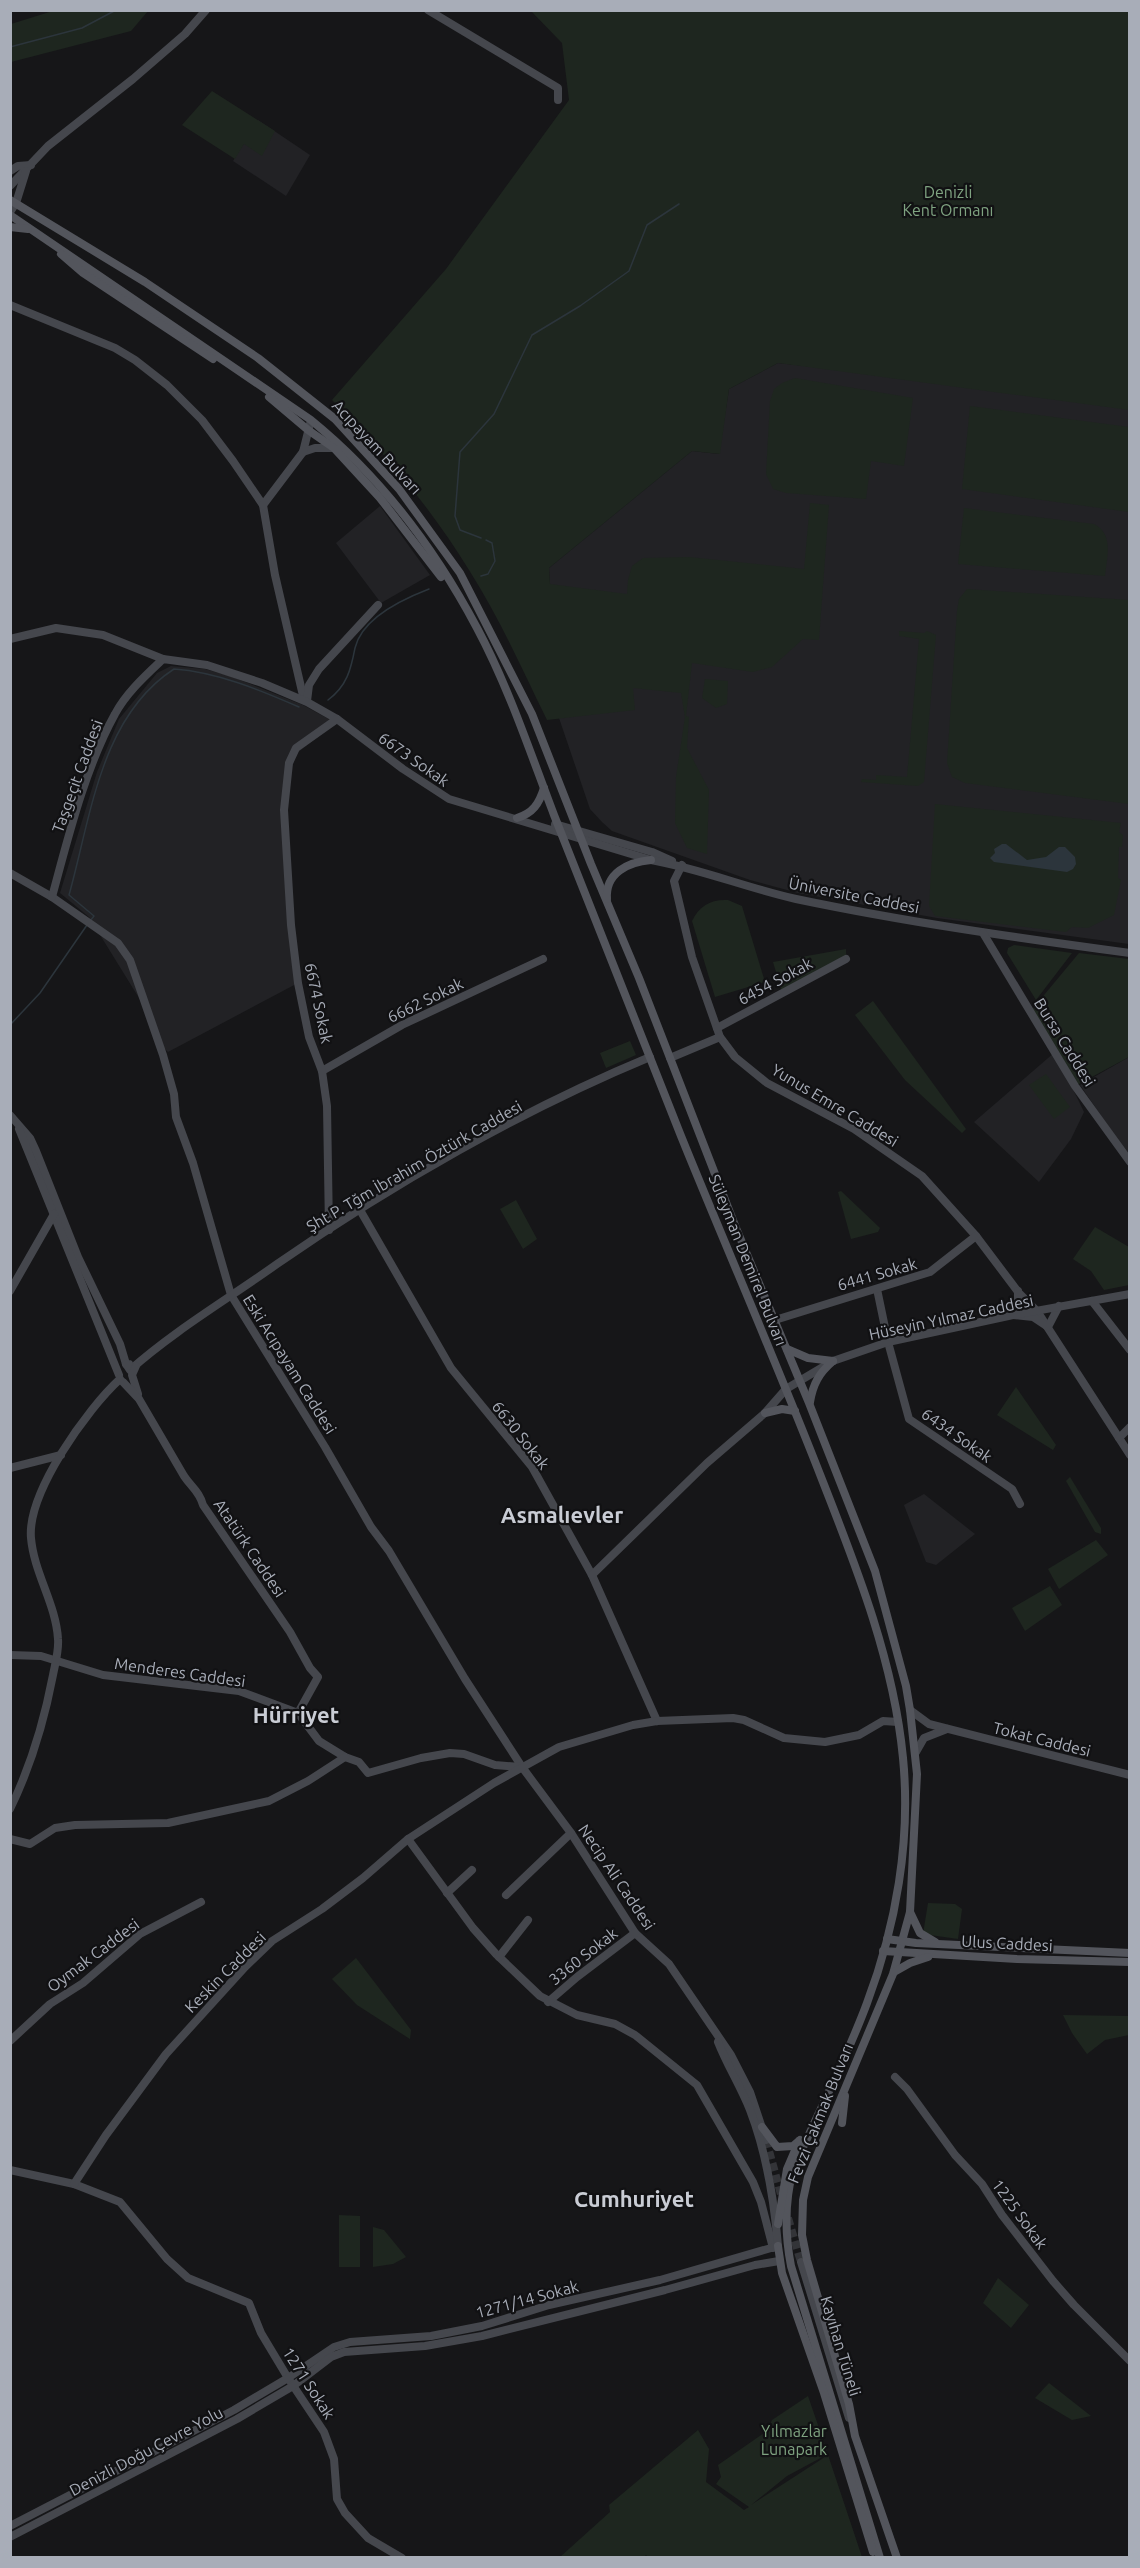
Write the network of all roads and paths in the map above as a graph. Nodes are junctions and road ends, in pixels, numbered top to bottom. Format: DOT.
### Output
graph roads {
  1 [pos="206,10"];
  2 [pos="428,10"];
  3 [pos="558,100"];
  4 [pos="29,167"];
  5 [pos="10,171"];
  6 [pos="10,186"];
  7 [pos="13,202"];
  8 [pos="10,213"];
  9 [pos="10,226"];
  10 [pos="34,230"];
  11 [pos="10,305"];
  12 [pos="311,420"];
  13 [pos="308,430"];
  14 [pos="334,448"];
  15 [pos="303,452"];
  16 [pos="263,505"];
  17 [pos="378,605"];
  18 [pos="470,615"];
  19 [pos="10,639"];
  20 [pos="163,659"];
  21 [pos="306,701"];
  22 [pos="337,719"];
  23 [pos="544,788"];
  24 [pos="554,815"];
  25 [pos="517,818"];
  26 [pos="557,828"];
  27 [pos="579,833"];
  28 [pos="651,860"];
  29 [pos="682,865"];
  30 [pos="10,873"];
  31 [pos="52,897"];
  32 [pos="608,905"];
  33 [pos="983,933"];
  34 [pos="1130,953"];
  35 [pos="543,959"];
  36 [pos="846,959"];
  37 [pos="717,1028"];
  38 [pos="720,1037"];
  39 [pos="650,1058"];
  40 [pos="670,1058"];
  41 [pos="322,1071"];
  42 [pos="10,1115"];
  43 [pos="18,1125"];
  44 [pos="1130,1162"];
  45 [pos="360,1210"];
  46 [pos="54,1214"];
  47 [pos="329,1230"];
  48 [pos="976,1236"];
  49 [pos="877,1288"];
  50 [pos="10,1291"];
  51 [pos="1019,1292"];
  52 [pos="1130,1294"];
  53 [pos="231,1295"];
  54 [pos="1092,1301"];
  55 [pos="1057,1306"];
  56 [pos="1037,1311"];
  57 [pos="1013,1315"];
  58 [pos="775,1320"];
  59 [pos="1048,1327"];
  60 [pos="888,1342"];
  61 [pos="787,1349"];
  62 [pos="1130,1350"];
  63 [pos="833,1361"];
  64 [pos="129,1370"];
  65 [pos="120,1379"];
  66 [pos="800,1381"];
  67 [pos="786,1389"];
  68 [pos="139,1399"];
  69 [pos="809,1403"];
  70 [pos="795,1411"];
  71 [pos="765,1413"];
  72 [pos="1130,1427"];
  73 [pos="1119,1438"];
  74 [pos="61,1455"];
  75 [pos="1130,1455"];
  76 [pos="10,1468"];
  77 [pos="1020,1504"];
  78 [pos="592,1575"];
  79 [pos="10,1655"];
  80 [pos="55,1661"];
  81 [pos="910,1710"];
  82 [pos="298,1713"];
  83 [pos="657,1720"];
  84 [pos="898,1722"];
  85 [pos="949,1729"];
  86 [pos="916,1752"];
  87 [pos="345,1757"];
  88 [pos="518,1765"];
  89 [pos="1130,1775"];
  90 [pos="545,1799"];
  91 [pos="10,1809"];
  92 [pos="571,1833"];
  93 [pos="10,1839"];
  94 [pos="408,1839"];
  95 [pos="472,1870"];
  96 [pos="447,1893"];
  97 [pos="506,1894"];
  98 [pos="201,1902"];
  99 [pos="910,1912"];
  100 [pos="528,1920"];
  101 [pos="635,1933"];
  102 [pos="887,1939"];
  103 [pos="903,1941"];
  104 [pos="938,1943"];
  105 [pos="883,1951"];
  106 [pos="1130,1953"];
  107 [pos="899,1954"];
  108 [pos="935,1955"];
  109 [pos="499,1957"];
  110 [pos="1130,1962"];
  111 [pos="894,1973"];
  112 [pos="548,2002"];
  113 [pos="711,2024"];
  114 [pos="10,2041"];
  115 [pos="895,2077"];
  116 [pos="845,2090"];
  117 [pos="842,2122"];
  118 [pos="814,2124"];
  119 [pos="762,2127"];
  120 [pos="766,2140"];
  121 [pos="799,2141"];
  122 [pos="10,2170"];
  123 [pos="74,2184"];
  124 [pos="778,2224"];
  125 [pos="776,2247"];
  126 [pos="779,2261"];
  127 [pos="801,2262"];
  128 [pos="1130,2361"];
  129 [pos="288,2378"];
  130 [pos="293,2386"];
  131 [pos="855,2436"];
  132 [pos="10,2526"];
  133 [pos="10,2537"];
  134 [pos="402,2558"];
  135 [pos="874,2558"];
  136 [pos="880,2558"];
  137 [pos="897,2558"];
  1 -- 4 [label="street"];
  2 -- 3 [label="street"];
  4 -- 5 [label="street"];
  4 -- 6 [label="street"];
  4 -- 7 [label="street"];
  7 -- 8 [label="street"];
  7 -- 27 [label="main road, Acıpayam Bulvarı"];
  8 -- 10 [label="main road, Acıpayam Bulvarı"];
  9 -- 10 [label="main road"];
  10 -- 12 [label="main road, Acıpayam Bulvarı"];
  10 -- 13 [label="main road"];
  11 -- 16 [label="street"];
  12 -- 13 [label="street"];
  12 -- 18 [label="main road, Acıpayam Bulvarı"];
  13 -- 14 [label="main road"];
  13 -- 15 [label="street"];
  14 -- 15 [label="street"];
  14 -- 18 [label="main road"];
  15 -- 16 [label="street"];
  16 -- 21 [label="street"];
  17 -- 21 [label="street"];
  18 -- 23 [label="main road, Acıpayam Bulvarı"];
  19 -- 20 [label="street"];
  20 -- 21 [label="street, 6673 Sokak"];
  20 -- 31 [label="street, Taşgeçit Caddesi"];
  21 -- 22 [label="street, 6673 Sokak"];
  22 -- 25 [label="street, 6673 Sokak"];
  22 -- 41 [label="street, 6674 Sokak"];
  23 -- 24 [label="main road, Acıpayam Bulvarı"];
  23 -- 25 [label="main road"];
  24 -- 26 [label="main road, Süleyman Demirel Bulvarı"];
  25 -- 26 [label="street, 6673 Sokak"];
  26 -- 27 [label="street, 6673 Sokak"];
  26 -- 39 [label="main road, Süleyman Demirel Bulvarı"];
  27 -- 28 [label="street, Üniversite Caddesi"];
  27 -- 29 [label="street"];
  27 -- 32 [label="main road, Süleyman Demirel Bulvarı"];
  28 -- 29 [label="street, Üniversite Caddesi"];
  28 -- 32 [label="main road"];
  29 -- 33 [label="street, Üniversite Caddesi"];
  29 -- 37 [label="street, Yunus Emre Caddesi"];
  30 -- 31 [label="street, Eski Acıpayam Caddesi"];
  31 -- 53 [label="street, Eski Acıpayam Caddesi"];
  32 -- 40 [label="main road, Süleyman Demirel Bulvarı"];
  33 -- 34 [label="street, Üniversite Caddesi"];
  33 -- 44 [label="street, Bursa Caddesi"];
  35 -- 41 [label="street, 6662 Sokak"];
  36 -- 37 [label="street, 6454 Sokak"];
  37 -- 38 [label="street, Yunus Emre Caddesi"];
  38 -- 40 [label="street"];
  38 -- 48 [label="street, Yunus Emre Caddesi"];
  39 -- 45 [label="street, Şht P. Tğm İbrahim Öztürk Caddesi"];
  39 -- 67 [label="main road, Süleyman Demirel Bulvarı"];
  40 -- 58 [label="main road, Süleyman Demirel Bulvarı"];
  41 -- 47 [label="street, 6674 Sokak"];
  42 -- 43 [label="street"];
  43 -- 46 [label="street"];
  43 -- 64 [label="street"];
  45 -- 47 [label="street, Şht P. Tğm İbrahim Öztürk Caddesi"];
  45 -- 78 [label="street, 6630 Sokak"];
  46 -- 50 [label="street"];
  46 -- 65 [label="street"];
  47 -- 53 [label="street, Şht P. Tğm İbrahim Öztürk Caddesi"];
  48 -- 49 [label="street, 6441 Sokak"];
  48 -- 51 [label="street, Yunus Emre Caddesi"];
  49 -- 58 [label="street, 6441 Sokak"];
  49 -- 60 [label="street, 6434 Sokak"];
  51 -- 55 [label="street"];
  51 -- 56 [label="street, Yunus Emre Caddesi"];
  51 -- 57 [label="street"];
  52 -- 54 [label="street, Hüseyin Yılmaz Caddesi"];
  53 -- 64 [label="street, Şht P. Tğm İbrahim Öztürk Caddesi"];
  53 -- 88 [label="street, Eski Acıpayam Caddesi"];
  54 -- 55 [label="street, Hüseyin Yılmaz Caddesi"];
  54 -- 62 [label="street"];
  55 -- 56 [label="street, Hüseyin Yılmaz Caddesi"];
  55 -- 59 [label="street"];
  56 -- 57 [label="street, Hüseyin Yılmaz Caddesi"];
  56 -- 59 [label="street, Yunus Emre Caddesi"];
  57 -- 59 [label="street"];
  57 -- 60 [label="street, Hüseyin Yılmaz Caddesi"];
  58 -- 61 [label="main road, Süleyman Demirel Bulvarı"];
  59 -- 73 [label="street, Yunus Emre Caddesi"];
  60 -- 63 [label="street, Hüseyin Yılmaz Caddesi"];
  60 -- 77 [label="street, 6434 Sokak"];
  61 -- 63 [label="main road"];
  61 -- 66 [label="main road, Süleyman Demirel Bulvarı"];
  63 -- 66 [label="street, Hüseyin Yılmaz Caddesi"];
  63 -- 69 [label="main road"];
  64 -- 65 [label="street"];
  64 -- 68 [label="street"];
  65 -- 68 [label="street"];
  65 -- 74 [label="street"];
  66 -- 67 [label="street, Hüseyin Yılmaz Caddesi"];
  66 -- 69 [label="main road, Süleyman Demirel Bulvarı"];
  67 -- 70 [label="main road, Süleyman Demirel Bulvarı"];
  67 -- 71 [label="street, Hüseyin Yılmaz Caddesi"];
  68 -- 82 [label="street, Atatürk Caddesi"];
  69 -- 81 [label="main road, Süleyman Demirel Bulvarı"];
  70 -- 71 [label="main road"];
  70 -- 84 [label="main road, Süleyman Demirel Bulvarı"];
  71 -- 78 [label="street, Hüseyin Yılmaz Caddesi"];
  72 -- 73 [label="street"];
  73 -- 75 [label="street, Yunus Emre Caddesi"];
  74 -- 76 [label="street"];
  74 -- 80 [label="street"];
  78 -- 83 [label="street, 6630 Sokak"];
  79 -- 80 [label="street, Menderes Caddesi"];
  80 -- 82 [label="street, Menderes Caddesi"];
  80 -- 91 [label="street"];
  81 -- 85 [label="street, Tokat Caddesi"];
  81 -- 86 [label="main road, Fevzi Çakmak Bulvarı"];
  82 -- 87 [label="street"];
  83 -- 84 [label="street, Keskin Caddesi"];
  83 -- 88 [label="street, Keskin Caddesi"];
  84 -- 102 [label="main road, Fevzi Çakmak Bulvarı"];
  85 -- 86 [label="street"];
  85 -- 89 [label="street, Tokat Caddesi"];
  86 -- 99 [label="main road, Fevzi Çakmak Bulvarı"];
  87 -- 88 [label="street"];
  87 -- 93 [label="street"];
  88 -- 90 [label="street, Eski Acıpayam Caddesi"];
  88 -- 94 [label="street, Keskin Caddesi"];
  90 -- 92 [label="street, Necip Ali Caddesi"];
  92 -- 97 [label="street"];
  92 -- 101 [label="street, Necip Ali Caddesi"];
  94 -- 96 [label="street"];
  94 -- 123 [label="street, Keskin Caddesi"];
  95 -- 96 [label="street"];
  96 -- 109 [label="street"];
  98 -- 114 [label="street, Oymak Caddesi"];
  99 -- 103 [label="main road, Fevzi Çakmak Bulvarı"];
  99 -- 104 [label="main road"];
  100 -- 109 [label="street"];
  101 -- 112 [label="street, 3360 Sokak"];
  101 -- 113 [label="street, Necip Ali Caddesi"];
  102 -- 103 [label="main road, Ulus Caddesi"];
  102 -- 105 [label="main road, Fevzi Çakmak Bulvarı"];
  103 -- 104 [label="main road, Ulus Caddesi"];
  103 -- 107 [label="main road, Fevzi Çakmak Bulvarı"];
  104 -- 106 [label="main road, Ulus Caddesi"];
  105 -- 107 [label="main road, Ulus Caddesi"];
  105 -- 118 [label="main road, Fevzi Çakmak Bulvarı"];
  107 -- 108 [label="main road, Ulus Caddesi"];
  107 -- 111 [label="main road, Fevzi Çakmak Bulvarı"];
  108 -- 110 [label="main road, Ulus Caddesi"];
  108 -- 111 [label="main road"];
  109 -- 112 [label="street"];
  111 -- 116 [label="main road, Fevzi Çakmak Bulvarı"];
  112 -- 125 [label="street"];
  113 -- 119 [label="street, Necip Ali Caddesi"];
  113 -- 124 [label="street, Necip Ali Caddesi"];
  115 -- 128 [label="street, 1225 Sokak"];
  116 -- 117 [label="main road"];
  116 -- 131 [label="main road, Fevzi Çakmak Bulvarı"];
  118 -- 121 [label="main road"];
  118 -- 136 [label="main road, Fevzi Çakmak Bulvarı"];
  119 -- 120 [label="street, Necip Ali Caddesi"];
  119 -- 121 [label="main road"];
  121 -- 124 [label="main road"];
  122 -- 123 [label="street"];
  123 -- 129 [label="street, 1271 Sokak"];
  124 -- 125 [label="street, Necip Ali Caddesi"];
  125 -- 126 [label="main road"];
  125 -- 129 [label="street, 1271/14 Sokak"];
  126 -- 130 [label="street, Denizli Doğu Çevre Yolu"];
  126 -- 135 [label="main road"];
  127 -- 131 [label="street, Kayıhan Tüneli"];
  129 -- 130 [label="street, 1271 Sokak"];
  129 -- 132 [label="street, Denizli Doğu Çevre Yolu"];
  130 -- 133 [label="street, Denizli Doğu Çevre Yolu"];
  130 -- 134 [label="street, 1271 Sokak"];
  131 -- 137 [label="main road, Fevzi Çakmak Bulvarı"];
}
